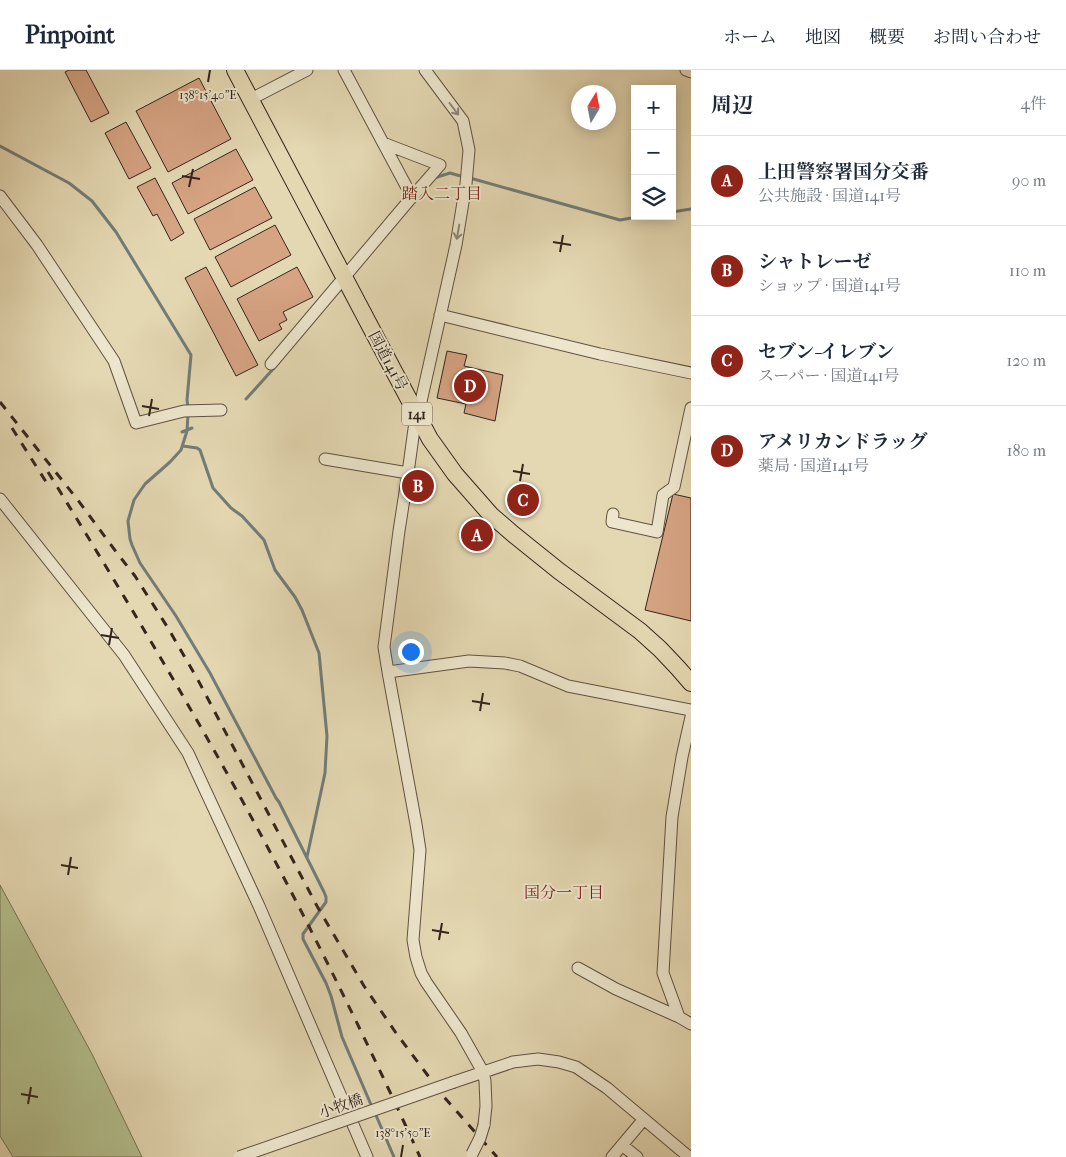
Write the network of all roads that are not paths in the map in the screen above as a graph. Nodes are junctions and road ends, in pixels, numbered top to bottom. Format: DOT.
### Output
graph roads {
  1 [pos="235,70"];
  2 [pos="307,70"];
  3 [pos="344,70"];
  4 [pos="425,70"];
  5 [pos="686,70"];
  6 [pos="691,72"];
  7 [pos="251,99"];
  8 [pos="383,144"];
  9 [pos="0,196"];
  10 [pos="412,197"];
  11 [pos="344,277"];
  12 [pos="440,315"];
  13 [pos="271,364"];
  14 [pos="691,373"];
  15 [pos="691,408"];
  16 [pos="221,410"];
  17 [pos="417,414"];
  18 [pos="325,459"];
  19 [pos="408,473"];
  20 [pos="0,499"];
  21 [pos="613,514"];
  22 [pos="388,672"];
  23 [pos="689,677"];
  24 [pos="691,710"];
  25 [pos="691,717"];
  26 [pos="578,968"];
  27 [pos="679,1017"];
  28 [pos="691,1024"];
  29 [pos="484,1072"];
  30 [pos="644,1119"];
  31 [pos="622,1145"];
  32 [pos="472,1156"];
  33 [pos="239,1157"];
  34 [pos="367,1157"];
  35 [pos="612,1157"];
  36 [pos="637,1157"];
  37 [pos="689,1157"];
  1 -- 7 [label="highway, 国道141号 / 141"];
  2 -- 7 [label="street"];
  3 -- 8 [label="street"];
  4 -- 12 [label="street, one-way"];
  5 -- 6 [label="street"];
  7 -- 11 [label="highway, 国道141号 / 141"];
  8 -- 10 [label="street"];
  8 -- 10 [label="street"];
  9 -- 16 [label="street"];
  10 -- 11 [label="street"];
  11 -- 13 [label="street"];
  11 -- 17 [label="highway, 国道141号 / 141"];
  12 -- 14 [label="street"];
  12 -- 17 [label="street"];
  15 -- 21 [label="street"];
  17 -- 19 [label="street"];
  17 -- 23 [label="highway, 国道141号 / 141"];
  18 -- 19 [label="street"];
  19 -- 22 [label="street"];
  20 -- 34 [label="street"];
  22 -- 24 [label="street"];
  22 -- 29 [label="street"];
  25 -- 27 [label="street"];
  26 -- 27 [label="street"];
  27 -- 28 [label="street"];
  29 -- 30 [label="street, 小牧橋"];
  29 -- 32 [label="street, bridge"];
  29 -- 33 [label="street, 小牧橋, bridge"];
  30 -- 31 [label="street"];
  30 -- 37 [label="street, 小牧橋"];
  31 -- 35 [label="street"];
  31 -- 36 [label="street"];
}
